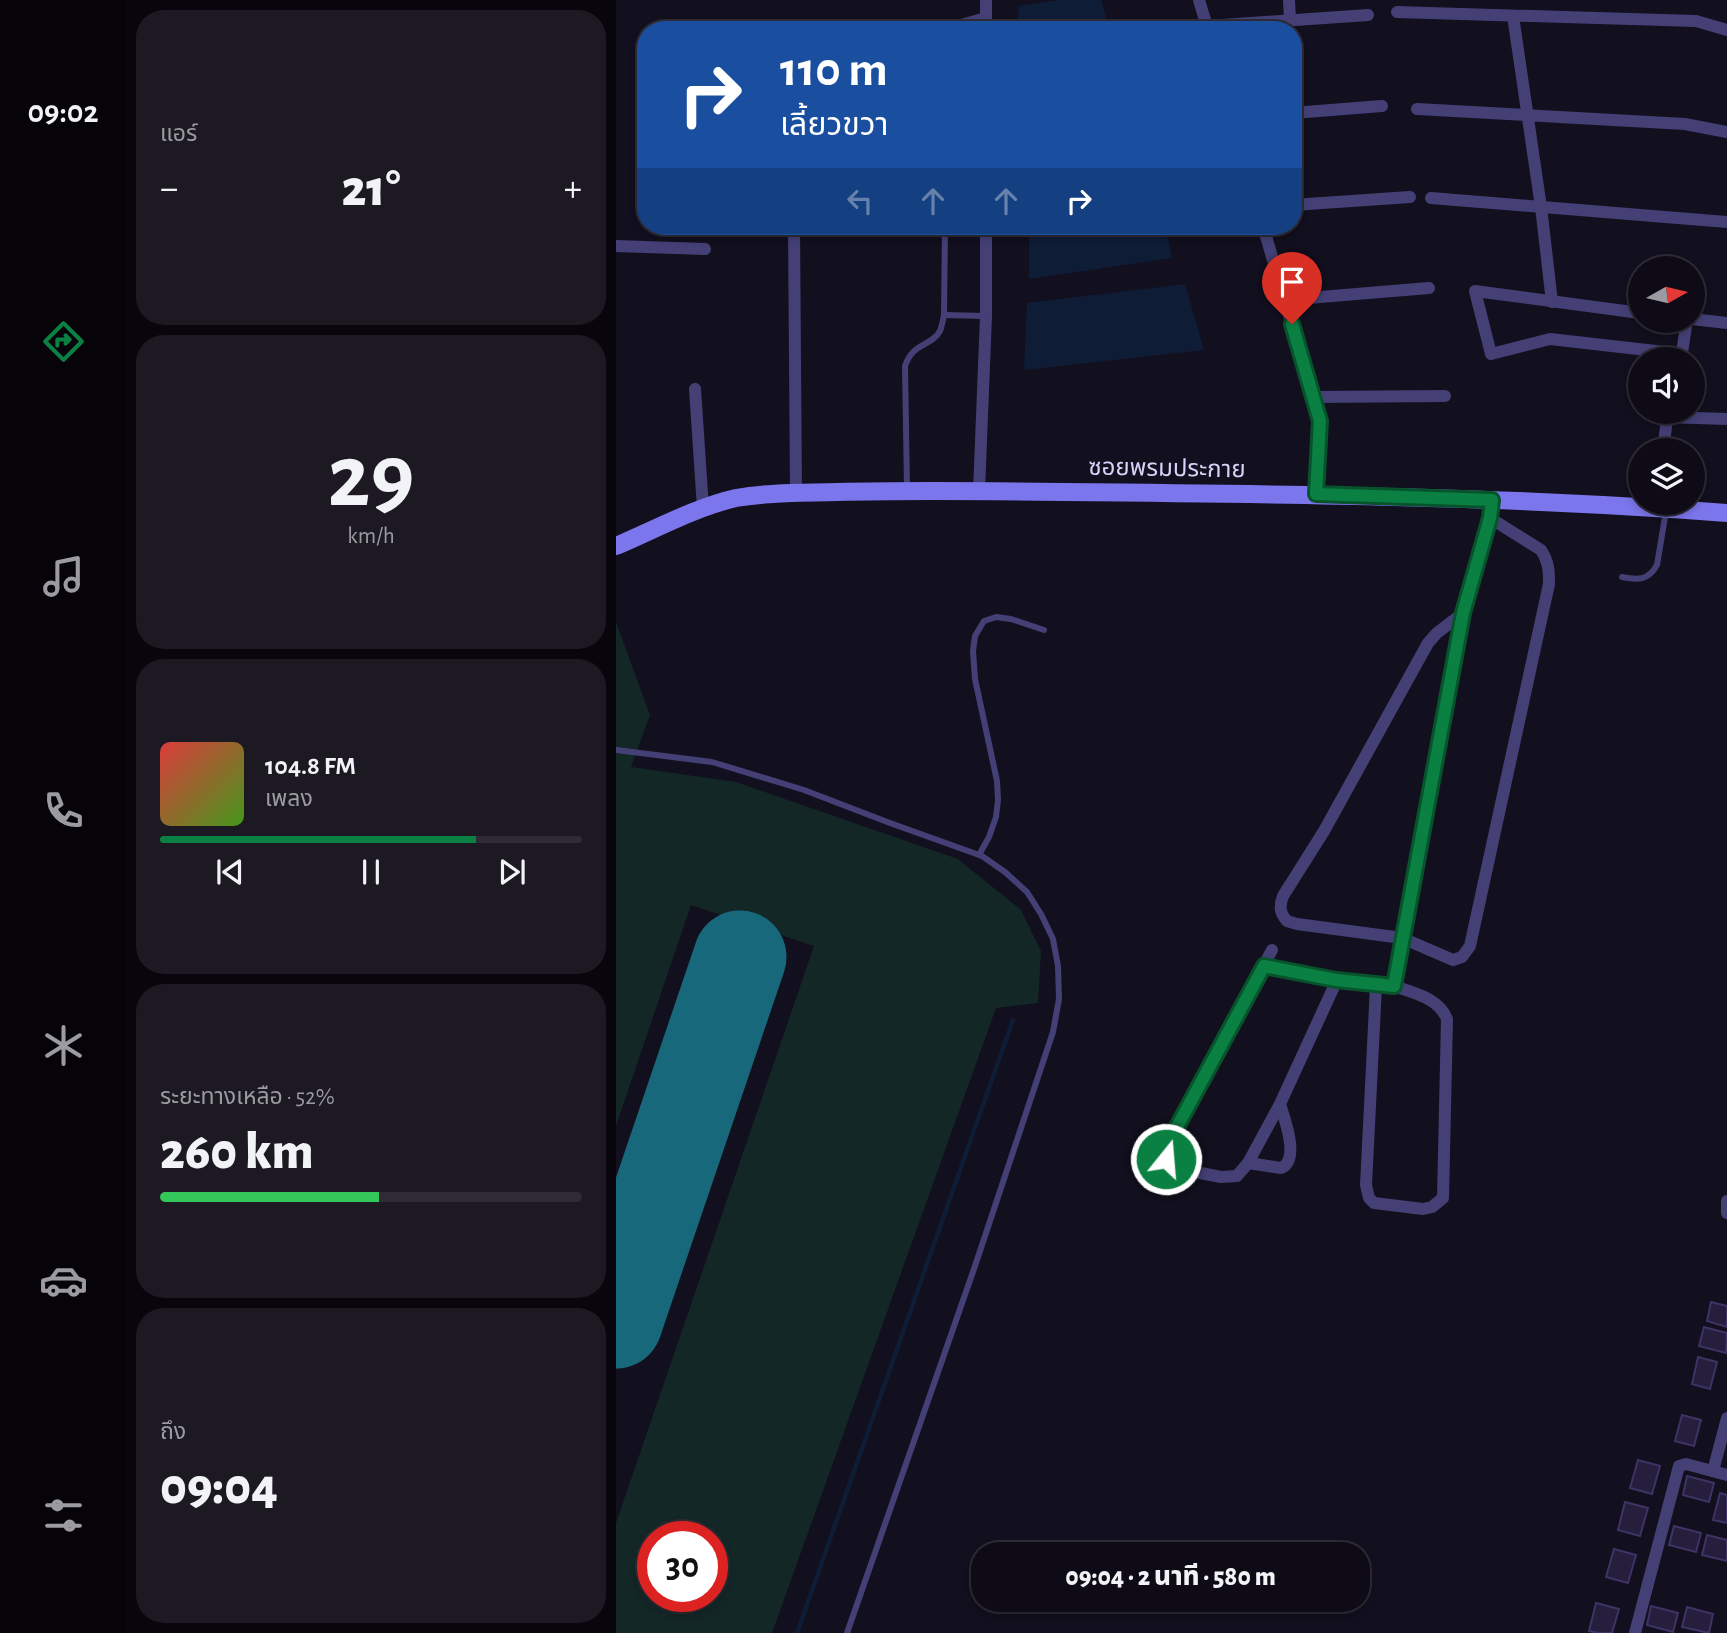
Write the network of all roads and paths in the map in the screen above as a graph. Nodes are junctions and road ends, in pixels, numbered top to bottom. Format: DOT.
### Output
graph roads {
  1 [pos="986,0"];
  2 [pos="1199,0"];
  3 [pos="1289,0"];
  4 [pos="1397,12"];
  5 [pos="986,15"];
  6 [pos="1368,15"];
  7 [pos="1513,16"];
  8 [pos="1290,20"];
  9 [pos="965,21"];
  10 [pos="986,21"];
  11 [pos="1206,21"];
  12 [pos="1280,21"];
  13 [pos="1727,30"];
  14 [pos="1382,106"];
  15 [pos="1417,109"];
  16 [pos="1302,112"];
  17 [pos="1528,114"];
  18 [pos="1727,132"];
  19 [pos="1410,197"];
  20 [pos="1431,198"];
  21 [pos="1302,204"];
  22 [pos="1541,207"];
  23 [pos="1727,222"];
  24 [pos="794,235"];
  25 [pos="945,235"];
  26 [pos="986,235"];
  27 [pos="1266,235"];
  28 [pos="616,246"];
  29 [pos="705,249"];
  30 [pos="1429,288"];
  31 [pos="1284,300"];
  32 [pos="1552,302"];
  33 [pos="1628,312"];
  34 [pos="944,315"];
  35 [pos="986,316"];
  36 [pos="1705,320"];
  37 [pos="1727,323"];
  38 [pos="1628,350"];
  39 [pos="695,389"];
  40 [pos="1446,396"];
  41 [pos="1313,397"];
  42 [pos="1705,417"];
  43 [pos="1727,419"];
  44 [pos="907,490"];
  45 [pos="979,491"];
  46 [pos="796,493"];
  47 [pos="1316,494"];
  48 [pos="1628,507"];
  49 [pos="703,509"];
  50 [pos="1491,509"];
  51 [pos="1705,511"];
  52 [pos="1727,513"];
  53 [pos="1659,515"];
  54 [pos="616,546"];
  55 [pos="1622,577"];
  56 [pos="1463,613"];
  57 [pos="1044,630"];
  58 [pos="616,750"];
  59 [pos="979,855"];
  60 [pos="1402,938"];
  61 [pos="1272,950"];
  62 [pos="1264,966"];
  63 [pos="1336,980"];
  64 [pos="1376,986"];
  65 [pos="1394,986"];
  66 [pos="1280,1104"];
  67 [pos="1248,1163"];
  68 [pos="1727,1202"];
  69 [pos="1727,1213"];
  70 [pos="1727,1418"];
  71 [pos="1713,1471"];
  72 [pos="1727,1475"];
  73 [pos="847,1633"];
  74 [pos="1635,1633"];
  1 -- 5 [label="street"];
  2 -- 11 [label="street"];
  3 -- 8 [label="street"];
  4 -- 7 [label="street"];
  5 -- 9 [label="lane"];
  5 -- 10 [label="street"];
  6 -- 8 [label="street"];
  7 -- 13 [label="street"];
  7 -- 17 [label="street"];
  8 -- 12 [label="street"];
  14 -- 16 [label="street"];
  15 -- 17 [label="street"];
  17 -- 18 [label="street"];
  17 -- 22 [label="street"];
  19 -- 21 [label="street"];
  20 -- 22 [label="street"];
  22 -- 23 [label="street"];
  22 -- 32 [label="street"];
  24 -- 46 [label="street"];
  25 -- 34 [label="lane"];
  26 -- 35 [label="street"];
  27 -- 31 [label="street"];
  28 -- 29 [label="street"];
  30 -- 31 [label="street"];
  31 -- 41 [label="street"];
  32 -- 33 [label="street"];
  32 -- 38 [label="street"];
  34 -- 35 [label="lane"];
  34 -- 44 [label="lane"];
  35 -- 45 [label="street"];
  36 -- 37 [label="street"];
  39 -- 49 [label="street"];
  40 -- 41 [label="street"];
  41 -- 47 [label="street"];
  42 -- 43 [label="street"];
  44 -- 45 [label="street, ซอยพรมประกาย"];
  44 -- 46 [label="street, ซอยพรมประกาย"];
  45 -- 47 [label="street, ซอยพรมประกาย"];
  46 -- 49 [label="street, ซอยพรมประกาย"];
  47 -- 50 [label="street, ซอยพรมประกาย"];
  48 -- 50 [label="street, ซอยพรมประกาย"];
  49 -- 54 [label="street, ซอยพรมประกาย"];
  50 -- 56 [label="street"];
  50 -- 60 [label="street"];
  51 -- 52 [label="street, ซอยพรมประกาย"];
  53 -- 55 [label="lane"];
  56 -- 60 [label="street"];
  56 -- 60 [label="street"];
  57 -- 59 [label="lane"];
  58 -- 59 [label="lane"];
  59 -- 73 [label="lane"];
  60 -- 65 [label="street"];
  61 -- 62 [label="street"];
  62 -- 63 [label="street"];
  62 -- 67 [label="street"];
  63 -- 64 [label="street"];
  63 -- 66 [label="street"];
  64 -- 65 [label="street"];
  64 -- 65 [label="street"];
  66 -- 67 [label="street"];
  66 -- 67 [label="street"];
  68 -- 69 [label="street"];
  70 -- 71 [label="street"];
  71 -- 72 [label="street"];
  71 -- 74 [label="street"];
}
